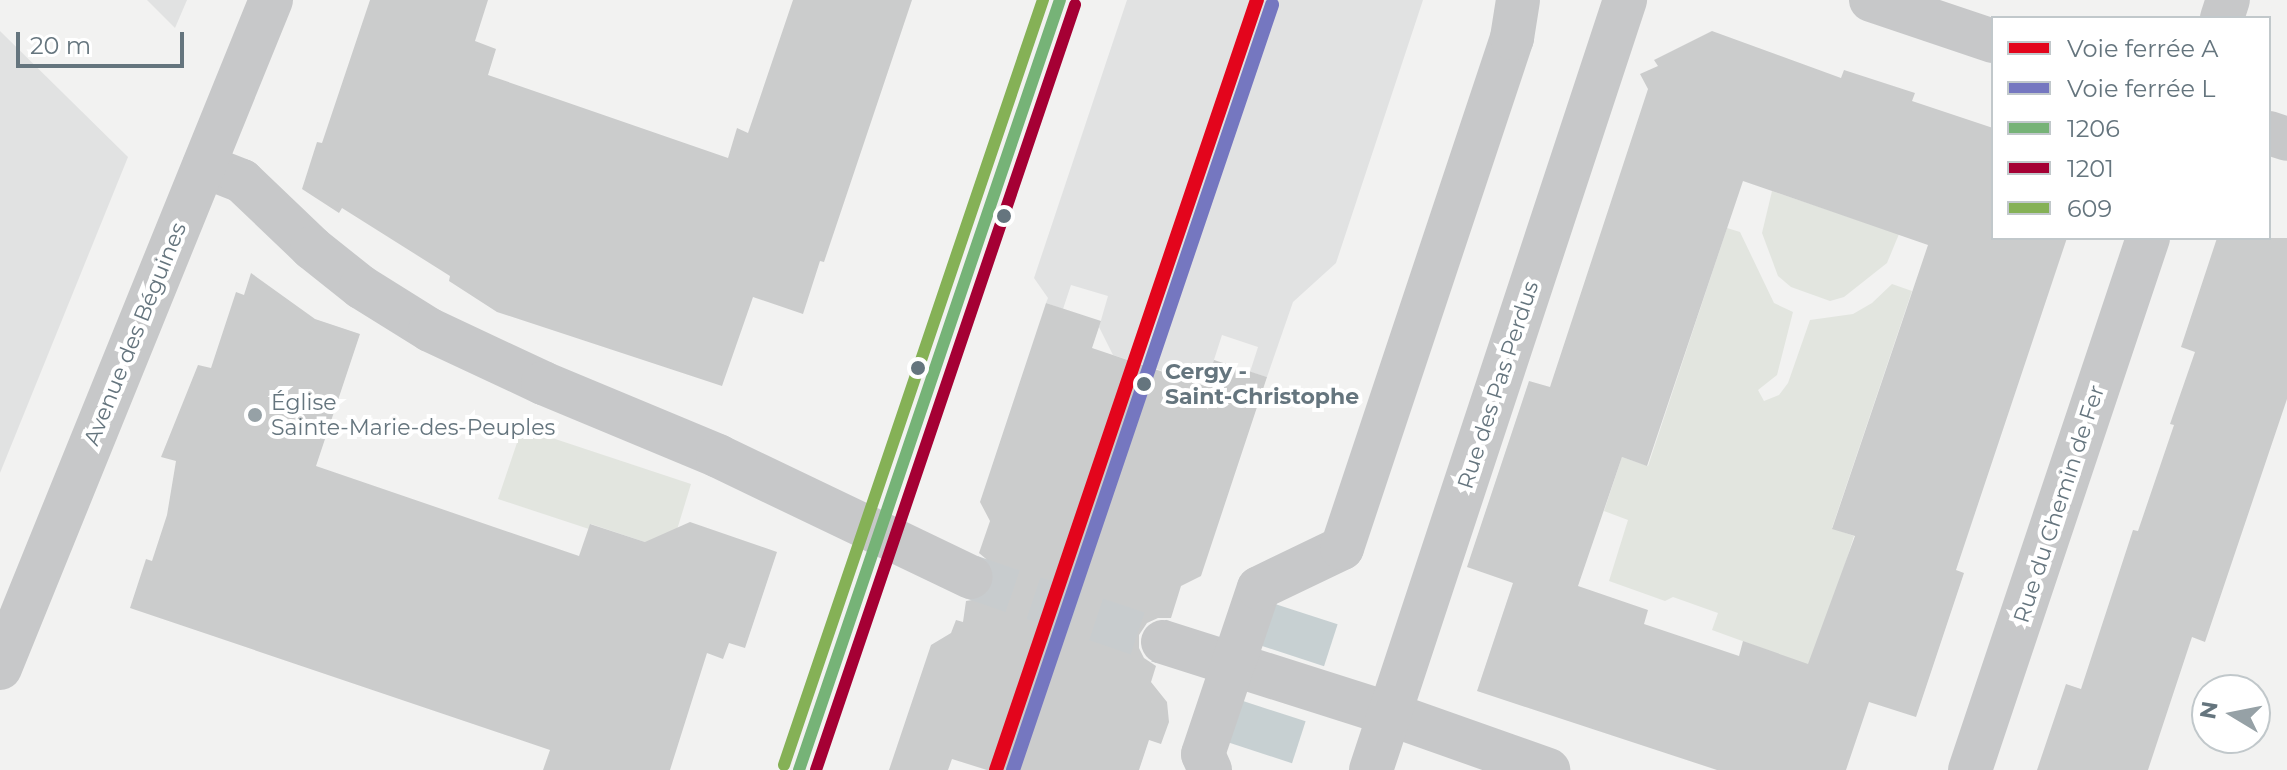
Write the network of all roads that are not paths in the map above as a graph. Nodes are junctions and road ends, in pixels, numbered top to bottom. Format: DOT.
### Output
graph roads {
  1 [pos="271,0"];
  2 [pos="1518,0"];
  3 [pos="1625,0"];
  4 [pos="1871,0"];
  5 [pos="1991,40"];
  6 [pos="218,172"];
  7 [pos="2147,240"];
  8 [pos="971,577"];
  9 [pos="1163,642"];
  10 [pos="1232,665"];
  11 [pos="0,668"];
  12 [pos="1390,714"];
  13 [pos="1210,770"];
  14 [pos="1371,770"];
  15 [pos="1548,770"];
  16 [pos="1970,770"];
  1 -- 6 [label="street, Avenue des Béguines"];
  2 -- 10 [label="street"];
  3 -- 12 [label="street, Rue des Pas Perdus"];
  4 -- 5 [label="street"];
  6 -- 8 [label="street"];
  6 -- 11 [label="street, Avenue des Béguines"];
  7 -- 16 [label="street, Rue du Chemin de Fer"];
  9 -- 10 [label="street"];
  10 -- 12 [label="street"];
  10 -- 13 [label="street"];
  12 -- 14 [label="street, Rue des Pas Perdus"];
  12 -- 15 [label="street"];
}
